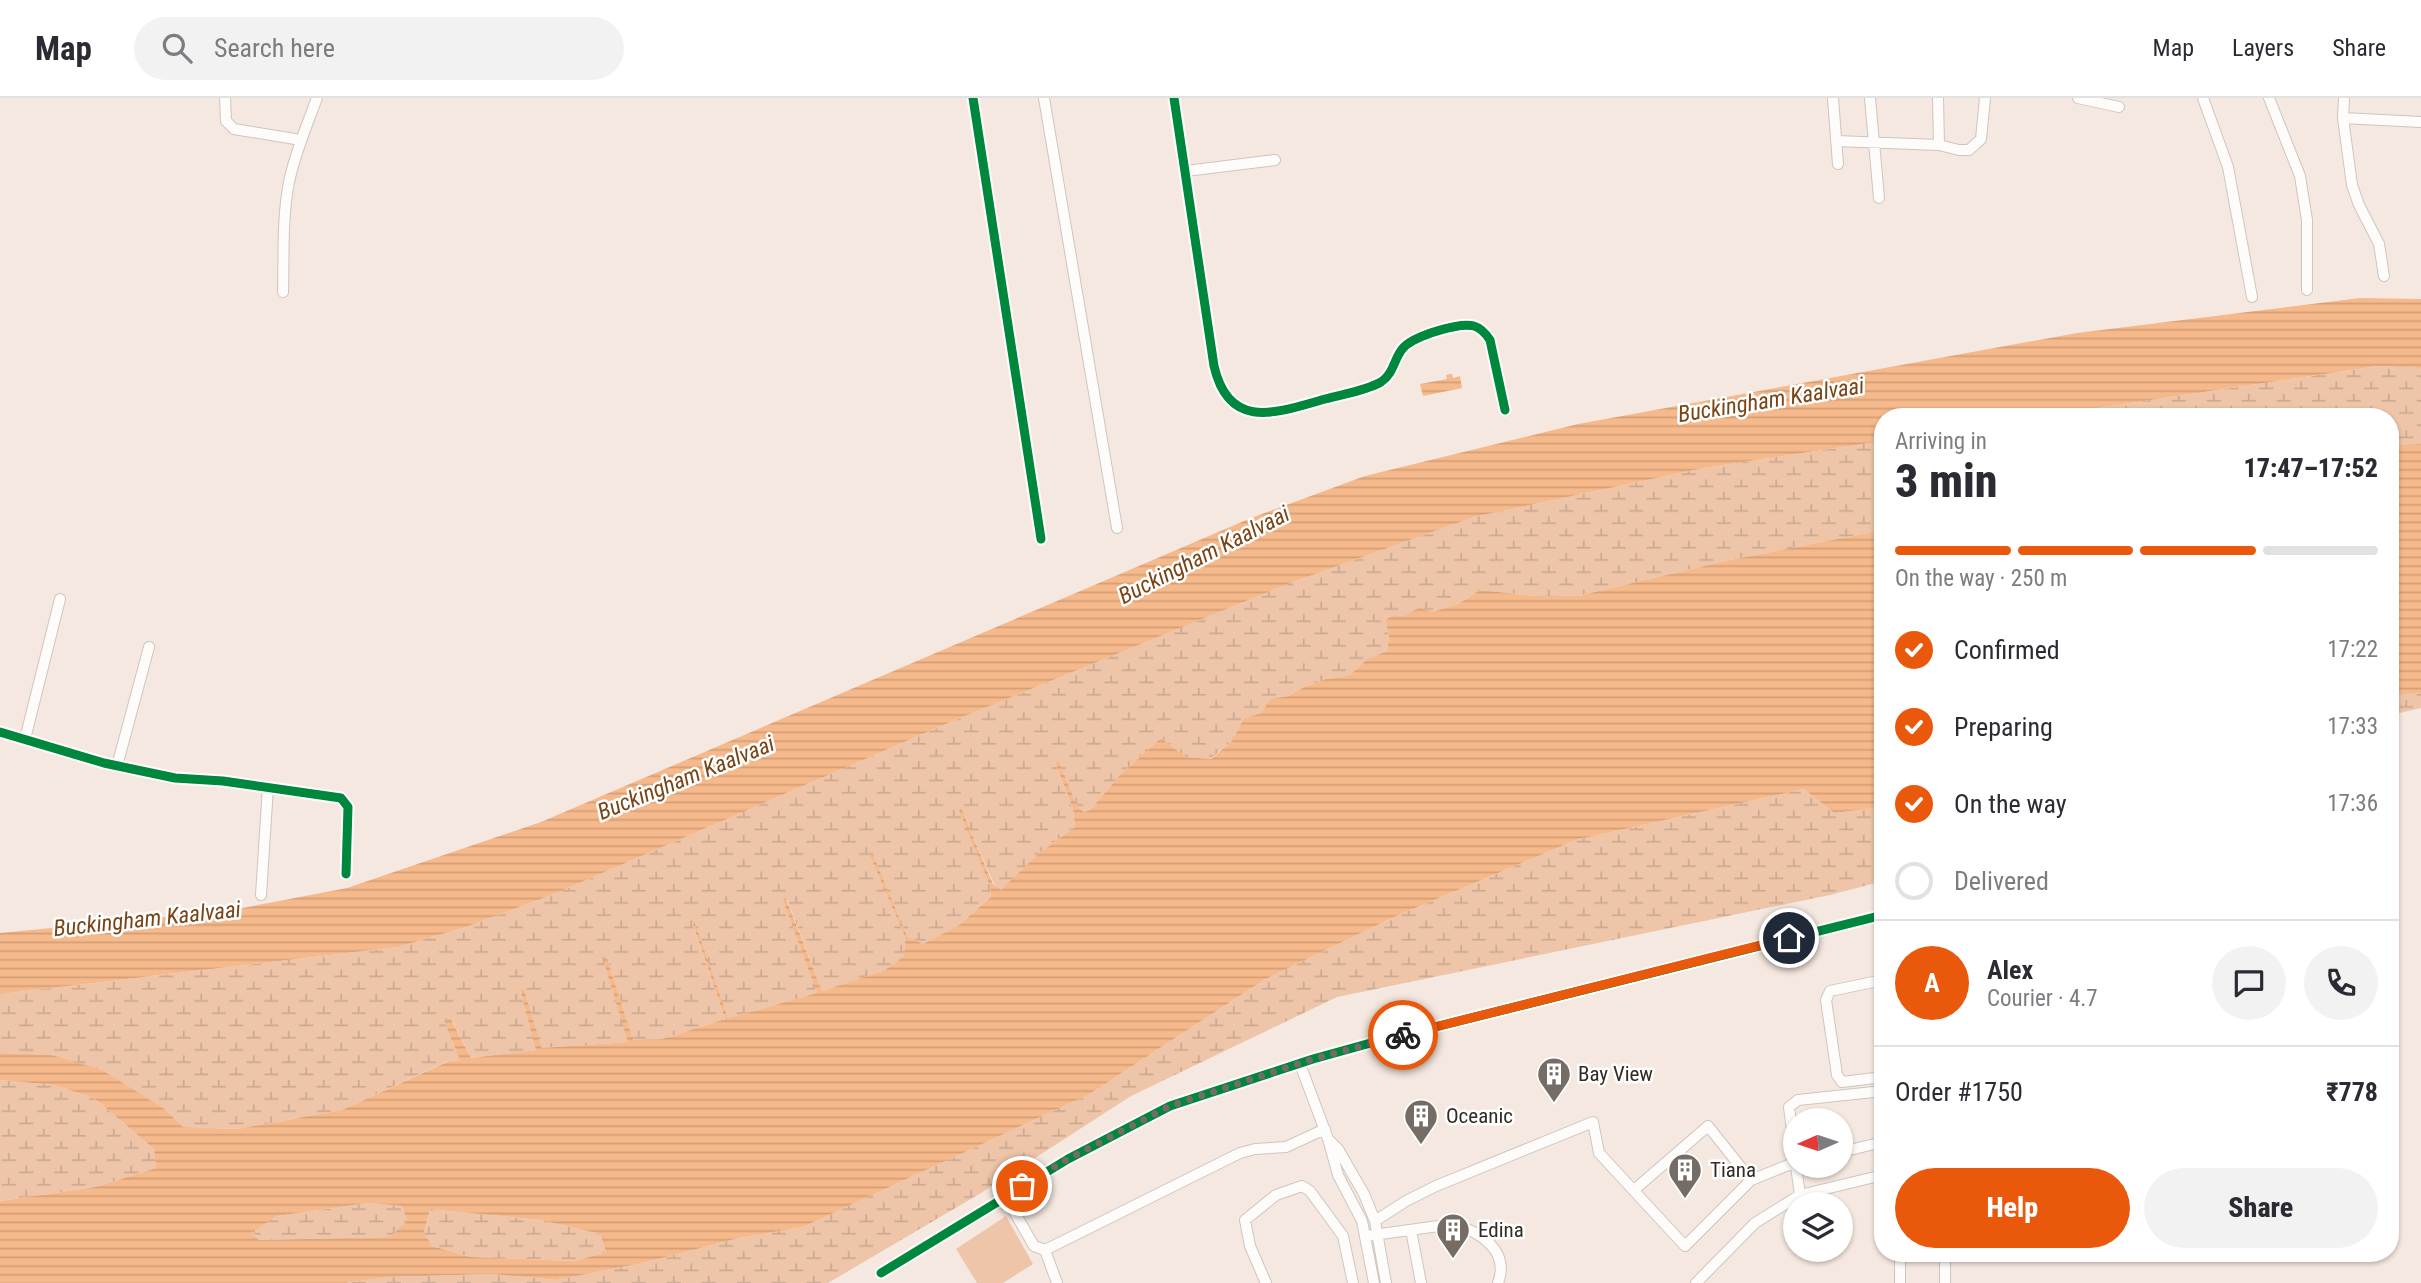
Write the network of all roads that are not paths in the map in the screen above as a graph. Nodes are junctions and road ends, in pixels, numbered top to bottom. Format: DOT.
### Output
graph roads {
  1 [pos="225,98"];
  2 [pos="317,98"];
  3 [pos="973,98"];
  4 [pos="1044,98"];
  5 [pos="1174,98"];
  6 [pos="1833,98"];
  7 [pos="1870,98"];
  8 [pos="1938,98"];
  9 [pos="1985,98"];
  10 [pos="2078,98"];
  11 [pos="2203,98"];
  12 [pos="2269,98"];
  13 [pos="2344,98"];
  14 [pos="2119,107"];
  15 [pos="2343,118"];
  16 [pos="2421,122"];
  17 [pos="301,140"];
  18 [pos="1836,141"];
  19 [pos="1873,142"];
  20 [pos="1939,145"];
  21 [pos="1275,160"];
  22 [pos="1838,164"];
  23 [pos="1185,171"];
  24 [pos="1879,198"];
  25 [pos="2384,276"];
  26 [pos="2307,290"];
  27 [pos="283,292"];
  28 [pos="2252,297"];
  29 [pos="1506,411"];
  30 [pos="1117,528"];
  31 [pos="1041,539"];
  32 [pos="61,599"];
  33 [pos="149,647"];
  34 [pos="0,732"];
  35 [pos="25,739"];
  36 [pos="117,766"];
  37 [pos="268,787"];
  38 [pos="346,874"];
  39 [pos="261,895"];
  40 [pos="1874,917"];
  41 [pos="1874,981"];
  42 [pos="1300,1064"];
  43 [pos="1874,1079"];
  44 [pos="1874,1092"];
  45 [pos="1789,1108"];
  46 [pos="1327,1134"];
  47 [pos="1874,1144"];
  48 [pos="1853,1149"];
  49 [pos="1783,1168"];
  50 [pos="1874,1177"];
  51 [pos="1751,1180"];
  52 [pos="1634,1190"];
  53 [pos="1812,1192"];
  54 [pos="1010,1206"];
  55 [pos="1783,1206"];
  56 [pos="1375,1221"];
  57 [pos="1411,1230"];
  58 [pos="1378,1235"];
  59 [pos="1366,1236"];
  60 [pos="1045,1250"];
  61 [pos="1900,1262"];
  62 [pos="1945,1262"];
  63 [pos="881,1273"];
  64 [pos="1057,1283"];
  65 [pos="1266,1283"];
  66 [pos="1353,1283"];
  67 [pos="1374,1283"];
  68 [pos="1386,1283"];
  69 [pos="1421,1283"];
  70 [pos="1498,1283"];
  71 [pos="1696,1283"];
  72 [pos="1900,1283"];
  73 [pos="1945,1283"];
  1 -- 17 [label="street"];
  2 -- 17 [label="street"];
  3 -- 31 [label="street"];
  4 -- 30 [label="street"];
  5 -- 23 [label="street"];
  6 -- 18 [label="street"];
  7 -- 19 [label="street"];
  8 -- 20 [label="street"];
  9 -- 20 [label="street"];
  10 -- 14 [label="street"];
  11 -- 28 [label="street"];
  12 -- 26 [label="street"];
  13 -- 15 [label="street"];
  15 -- 16 [label="street"];
  15 -- 25 [label="street"];
  17 -- 27 [label="street"];
  18 -- 19 [label="street"];
  18 -- 22 [label="street"];
  19 -- 20 [label="street"];
  19 -- 24 [label="street"];
  21 -- 23 [label="street"];
  23 -- 29 [label="street"];
  32 -- 35 [label="street"];
  33 -- 36 [label="street"];
  34 -- 35 [label="street"];
  35 -- 36 [label="street"];
  36 -- 37 [label="street"];
  37 -- 38 [label="street"];
  37 -- 39 [label="street"];
  40 -- 42 [label="street"];
  41 -- 43 [label="street"];
  42 -- 46 [label="street"];
  42 -- 63 [label="street"];
  44 -- 45 [label="street"];
  46 -- 56 [label="street"];
  46 -- 59 [label="street"];
  46 -- 60 [label="street"];
  47 -- 48 [label="street"];
  49 -- 51 [label="street"];
  50 -- 53 [label="street"];
  51 -- 52 [label="street"];
  51 -- 52 [label="street"];
  52 -- 56 [label="street"];
  54 -- 60 [label="street"];
  55 -- 71 [label="street"];
  56 -- 58 [label="street"];
  57 -- 58 [label="street"];
  57 -- 69 [label="street"];
  57 -- 70 [label="street"];
  58 -- 59 [label="street"];
  58 -- 68 [label="street"];
  59 -- 67 [label="street"];
  60 -- 64 [label="street"];
  61 -- 72 [label="street"];
  62 -- 73 [label="street"];
  65 -- 66 [label="street"];
}
